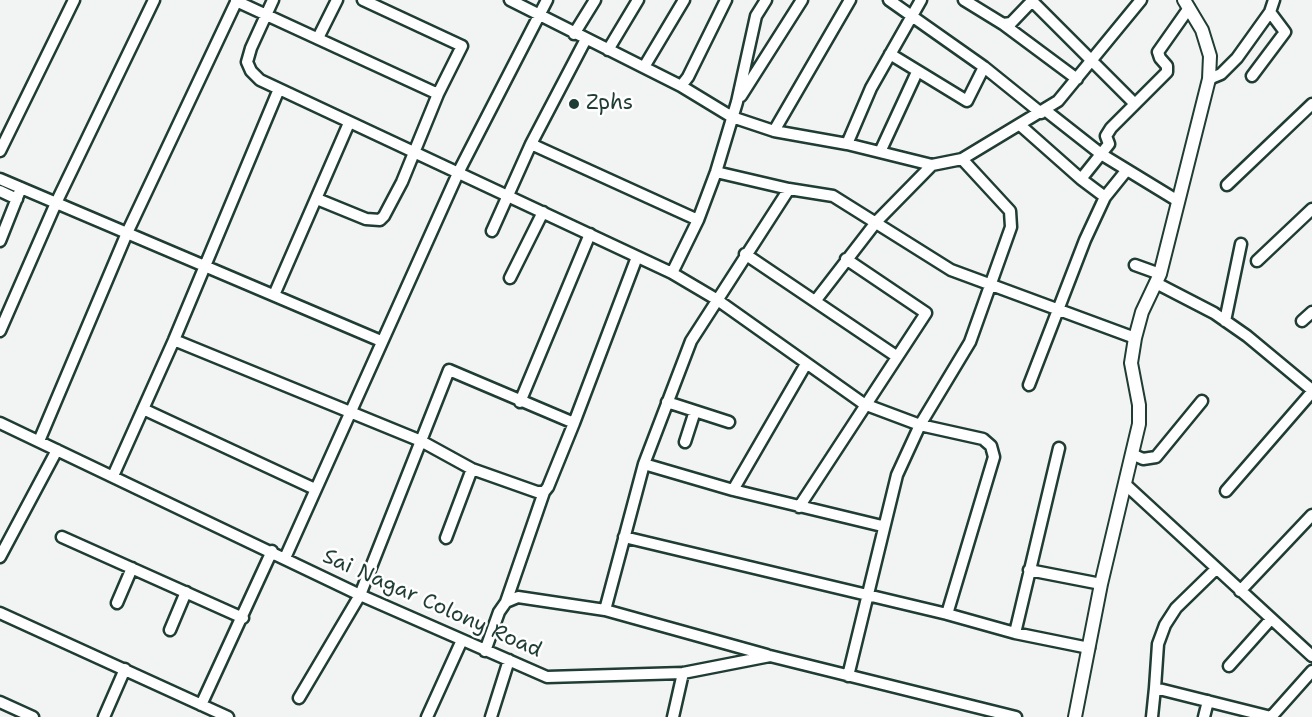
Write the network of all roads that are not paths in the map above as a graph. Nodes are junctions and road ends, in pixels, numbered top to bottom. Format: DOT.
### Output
graph roads {
  1 [pos="75,0"];
  2 [pos="154,0"];
  3 [pos="273,0"];
  4 [pos="337,0"];
  5 [pos="363,0"];
  6 [pos="510,0"];
  7 [pos="547,0"];
  8 [pos="595,0"];
  9 [pos="638,0"];
  10 [pos="684,0"];
  11 [pos="726,0"];
  12 [pos="766,0"];
  13 [pos="802,0"];
  14 [pos="850,0"];
  15 [pos="889,0"];
  16 [pos="921,0"];
  17 [pos="964,0"];
  18 [pos="1032,0"];
  19 [pos="1141,0"];
  20 [pos="1274,0"];
  21 [pos="237,1"];
  22 [pos="1186,4"];
  23 [pos="387,5"];
  24 [pos="1270,12"];
  25 [pos="267,14"];
  26 [pos="538,15"];
  27 [pos="913,15"];
  28 [pos="1003,24"];
  29 [pos="574,34"];
  30 [pos="318,38"];
  31 [pos="586,39"];
  32 [pos="608,50"];
  33 [pos="890,54"];
  34 [pos="1090,60"];
  35 [pos="644,67"];
  36 [pos="984,67"];
  37 [pos="917,72"];
  38 [pos="1252,76"];
  39 [pos="1077,79"];
  40 [pos="1209,79"];
  41 [pos="681,86"];
  42 [pos="279,89"];
  43 [pos="438,94"];
  44 [pos="737,102"];
  45 [pos="1135,104"];
  46 [pos="1312,104"];
  47 [pos="1043,112"];
  48 [pos="732,117"];
  49 [pos="349,123"];
  50 [pos="1020,125"];
  51 [pos="774,130"];
  52 [pos="531,144"];
  53 [pos="847,144"];
  54 [pos="0,151"];
  55 [pos="416,152"];
  56 [pos="880,152"];
  57 [pos="1101,154"];
  58 [pos="962,159"];
  59 [pos="932,165"];
  60 [pos="459,171"];
  61 [pos="1126,171"];
  62 [pos="716,172"];
  63 [pos="0,179"];
  64 [pos="1081,179"];
  65 [pos="1227,185"];
  66 [pos="789,189"];
  67 [pos="0,191"];
  68 [pos="19,194"];
  69 [pos="507,197"];
  70 [pos="1105,197"];
  71 [pos="317,199"];
  72 [pos="1178,201"];
  73 [pos="56,203"];
  74 [pos="543,213"];
  75 [pos="1310,217"];
  76 [pos="698,220"];
  77 [pos="877,221"];
  78 [pos="492,231"];
  79 [pos="127,233"];
  80 [pos="590,234"];
  81 [pos="0,241"];
  82 [pos="1241,244"];
  83 [pos="745,254"];
  84 [pos="637,257"];
  85 [pos="846,259"];
  86 [pos="1257,261"];
  87 [pos="204,265"];
  88 [pos="1135,265"];
  89 [pos="672,273"];
  90 [pos="510,278"];
  91 [pos="1158,278"];
  92 [pos="990,284"];
  93 [pos="274,296"];
  94 [pos="716,299"];
  95 [pos="816,300"];
  96 [pos="1059,308"];
  97 [pos="1312,312"];
  98 [pos="1225,321"];
  99 [pos="1302,321"];
  100 [pos="0,331"];
  101 [pos="1135,338"];
  102 [pos="174,340"];
  103 [pos="381,341"];
  104 [pos="897,356"];
  105 [pos="806,363"];
  106 [pos="1029,385"];
  107 [pos="1312,391"];
  108 [pos="1203,401"];
  109 [pos="520,402"];
  110 [pos="667,402"];
  111 [pos="864,404"];
  112 [pos="143,409"];
  113 [pos="350,411"];
  114 [pos="694,411"];
  115 [pos="729,422"];
  116 [pos="0,423"];
  117 [pos="574,423"];
  118 [pos="920,425"];
  119 [pos="39,441"];
  120 [pos="421,441"];
  121 [pos="685,442"];
  122 [pos="1059,448"];
  123 [pos="57,450"];
  124 [pos="1132,454"];
  125 [pos="644,464"];
  126 [pos="472,469"];
  127 [pos="113,476"];
  128 [pos="1125,484"];
  129 [pos="315,489"];
  130 [pos="733,490"];
  131 [pos="1226,491"];
  132 [pos="544,492"];
  133 [pos="799,507"];
  134 [pos="1312,515"];
  135 [pos="882,526"];
  136 [pos="62,537"];
  137 [pos="624,537"];
  138 [pos="446,538"];
  139 [pos="272,551"];
  140 [pos="0,557"];
  141 [pos="285,558"];
  142 [pos="132,568"];
  143 [pos="1216,569"];
  144 [pos="1029,570"];
  145 [pos="1101,584"];
  146 [pos="1240,591"];
  147 [pos="186,592"];
  148 [pos="360,595"];
  149 [pos="867,595"];
  150 [pos="506,602"];
  151 [pos="117,603"];
  152 [pos="605,610"];
  153 [pos="0,613"];
  154 [pos="947,614"];
  155 [pos="243,618"];
  156 [pos="1271,619"];
  157 [pos="170,630"];
  158 [pos="1015,633"];
  159 [pos="462,640"];
  160 [pos="1089,648"];
  161 [pos="485,651"];
  162 [pos="770,656"];
  163 [pos="1312,656"];
  164 [pos="509,660"];
  165 [pos="1229,666"];
  166 [pos="124,669"];
  167 [pos="1312,671"];
  168 [pos="683,673"];
  169 [pos="848,676"];
  170 [pos="1155,688"];
  171 [pos="299,698"];
  172 [pos="1208,701"];
  173 [pos="0,702"];
  174 [pos="201,705"];
  175 [pos="33,717"];
  176 [pos="104,717"];
  177 [pos="228,717"];
  178 [pos="426,717"];
  179 [pos="491,717"];
  180 [pos="673,717"];
  181 [pos="1016,717"];
  182 [pos="1075,717"];
  183 [pos="1152,717"];
  184 [pos="1204,717"];
  185 [pos="1271,717"];
  1 -- 54 [label="street"];
  2 -- 73 [label="street"];
  3 -- 25 [label="street"];
  4 -- 30 [label="street"];
  5 -- 23 [label="street"];
  6 -- 26 [label="street"];
  7 -- 26 [label="street"];
  8 -- 29 [label="street"];
  9 -- 32 [label="street"];
  10 -- 35 [label="street"];
  11 -- 41 [label="street"];
  12 -- 44 [label="street"];
  13 -- 44 [label="street"];
  14 -- 51 [label="street"];
  15 -- 27 [label="street"];
  16 -- 27 [label="street"];
  17 -- 28 [label="street"];
  18 -- 28 [label="street"];
  18 -- 34 [label="street"];
  19 -- 34 [label="street"];
  20 -- 24 [label="street"];
  21 -- 25 [label="street"];
  21 -- 79 [label="street"];
  22 -- 40 [label="street"];
  22 -- 45 [label="street"];
  23 -- 43 [label="street"];
  24 -- 38 [label="street"];
  24 -- 40 [label="street"];
  25 -- 30 [label="street"];
  25 -- 42 [label="street"];
  26 -- 29 [label="street"];
  26 -- 60 [label="street"];
  27 -- 33 [label="street"];
  27 -- 36 [label="street"];
  28 -- 39 [label="street"];
  29 -- 31 [label="street"];
  30 -- 43 [label="street"];
  31 -- 32 [label="street"];
  31 -- 52 [label="street"];
  32 -- 35 [label="street"];
  33 -- 37 [label="street"];
  33 -- 53 [label="street"];
  34 -- 39 [label="street"];
  34 -- 45 [label="street"];
  35 -- 41 [label="street"];
  36 -- 37 [label="street"];
  36 -- 47 [label="street"];
  37 -- 56 [label="street"];
  39 -- 47 [label="street"];
  40 -- 72 [label="street"];
  41 -- 48 [label="street"];
  42 -- 49 [label="street"];
  42 -- 87 [label="street"];
  43 -- 55 [label="street"];
  44 -- 48 [label="street"];
  45 -- 57 [label="street"];
  46 -- 65 [label="street"];
  47 -- 50 [label="street"];
  47 -- 57 [label="street"];
  48 -- 51 [label="street"];
  48 -- 62 [label="street"];
  49 -- 55 [label="street"];
  49 -- 71 [label="street"];
  50 -- 58 [label="street"];
  50 -- 64 [label="street"];
  51 -- 53 [label="street"];
  52 -- 69 [label="street"];
  52 -- 76 [label="street"];
  53 -- 56 [label="street"];
  55 -- 60 [label="street"];
  55 -- 71 [label="street"];
  56 -- 59 [label="street"];
  57 -- 61 [label="street"];
  57 -- 64 [label="street"];
  58 -- 59 [label="street"];
  58 -- 92 [label="street"];
  59 -- 77 [label="street"];
  60 -- 69 [label="street"];
  60 -- 103 [label="street"];
  61 -- 70 [label="street"];
  61 -- 72 [label="street"];
  62 -- 66 [label="street"];
  62 -- 76 [label="street"];
  63 -- 68 [label="street"];
  64 -- 70 [label="street"];
  66 -- 77 [label="street"];
  66 -- 83 [label="street"];
  67 -- 68 [label="street"];
  68 -- 73 [label="street"];
  68 -- 81 [label="street"];
  69 -- 74 [label="street"];
  69 -- 78 [label="street"];
  70 -- 96 [label="street"];
  71 -- 93 [label="street"];
  72 -- 91 [label="street"];
  73 -- 79 [label="street"];
  73 -- 100 [label="street"];
  74 -- 80 [label="street"];
  74 -- 90 [label="street"];
  75 -- 86 [label="street"];
  76 -- 89 [label="street"];
  77 -- 85 [label="street"];
  77 -- 92 [label="street"];
  79 -- 87 [label="street"];
  79 -- 119 [label="street"];
  80 -- 84 [label="street"];
  80 -- 109 [label="street"];
  82 -- 98 [label="street"];
  83 -- 94 [label="street"];
  83 -- 95 [label="street"];
  84 -- 89 [label="street"];
  84 -- 117 [label="street"];
  85 -- 95 [label="street"];
  85 -- 104 [label="street"];
  87 -- 93 [label="street"];
  87 -- 102 [label="street"];
  88 -- 91 [label="street"];
  89 -- 94 [label="street"];
  91 -- 98 [label="street"];
  91 -- 101 [label="street"];
  92 -- 96 [label="street"];
  92 -- 118 [label="street"];
  93 -- 103 [label="street"];
  94 -- 105 [label="street"];
  94 -- 110 [label="street"];
  95 -- 104 [label="street"];
  96 -- 101 [label="street"];
  96 -- 106 [label="street"];
  97 -- 99 [label="street"];
  98 -- 107 [label="street"];
  101 -- 124 [label="street"];
  102 -- 112 [label="street"];
  102 -- 113 [label="street"];
  103 -- 113 [label="street"];
  104 -- 111 [label="street"];
  105 -- 111 [label="street"];
  105 -- 130 [label="street"];
  107 -- 131 [label="street"];
  108 -- 124 [label="street"];
  109 -- 117 [label="street"];
  109 -- 120 [label="street"];
  110 -- 114 [label="street"];
  110 -- 125 [label="street"];
  111 -- 118 [label="street"];
  111 -- 133 [label="street"];
  112 -- 127 [label="street"];
  112 -- 129 [label="street"];
  113 -- 120 [label="street"];
  113 -- 129 [label="street"];
  114 -- 115 [label="street"];
  114 -- 121 [label="street"];
  116 -- 119 [label="street, Sai Nagar Colony Road"];
  117 -- 132 [label="street"];
  118 -- 135 [label="street"];
  118 -- 154 [label="street"];
  119 -- 123 [label="street, Sai Nagar Colony Road"];
  120 -- 126 [label="street"];
  120 -- 148 [label="street"];
  122 -- 144 [label="street"];
  123 -- 127 [label="street, Sai Nagar Colony Road"];
  123 -- 140 [label="street"];
  124 -- 128 [label="street"];
  125 -- 130 [label="street"];
  125 -- 137 [label="street"];
  126 -- 132 [label="street"];
  126 -- 138 [label="street"];
  127 -- 139 [label="street, Sai Nagar Colony Road"];
  128 -- 143 [label="street"];
  128 -- 145 [label="street"];
  129 -- 141 [label="street"];
  130 -- 133 [label="street"];
  132 -- 150 [label="street"];
  133 -- 135 [label="street"];
  134 -- 146 [label="street"];
  135 -- 149 [label="street"];
  136 -- 142 [label="street"];
  137 -- 149 [label="street"];
  137 -- 152 [label="street"];
  139 -- 141 [label="street, Sai Nagar Colony Road"];
  139 -- 155 [label="street"];
  141 -- 148 [label="street, Sai Nagar Colony Road"];
  142 -- 147 [label="street"];
  142 -- 151 [label="street"];
  143 -- 146 [label="street"];
  143 -- 170 [label="street"];
  144 -- 145 [label="street"];
  144 -- 158 [label="street"];
  145 -- 160 [label="street"];
  146 -- 156 [label="street"];
  147 -- 155 [label="street"];
  147 -- 157 [label="street"];
  148 -- 159 [label="street, Sai Nagar Colony Road"];
  148 -- 171 [label="street"];
  149 -- 154 [label="street"];
  149 -- 169 [label="street"];
  150 -- 152 [label="street"];
  150 -- 161 [label="street"];
  152 -- 162 [label="street"];
  153 -- 166 [label="street"];
  154 -- 158 [label="street"];
  155 -- 174 [label="street"];
  156 -- 163 [label="street"];
  156 -- 165 [label="street"];
  158 -- 160 [label="street"];
  159 -- 161 [label="street, Sai Nagar Colony Road"];
  159 -- 178 [label="street"];
  160 -- 182 [label="street"];
  161 -- 164 [label="street, Sai Nagar Colony Road"];
  162 -- 168 [label="street, Sai Nagar Colony Road"];
  162 -- 169 [label="street, Sai Nagar Colony Road"];
  164 -- 168 [label="street, Sai Nagar Colony Road"];
  164 -- 179 [label="street"];
  166 -- 174 [label="street"];
  166 -- 176 [label="street"];
  167 -- 185 [label="street"];
  168 -- 180 [label="street"];
  169 -- 181 [label="street, Sai Nagar Colony Road"];
  170 -- 172 [label="street"];
  170 -- 183 [label="street"];
  172 -- 184 [label="street"];
  172 -- 185 [label="street"];
  173 -- 175 [label="street"];
  174 -- 177 [label="street"];
}
